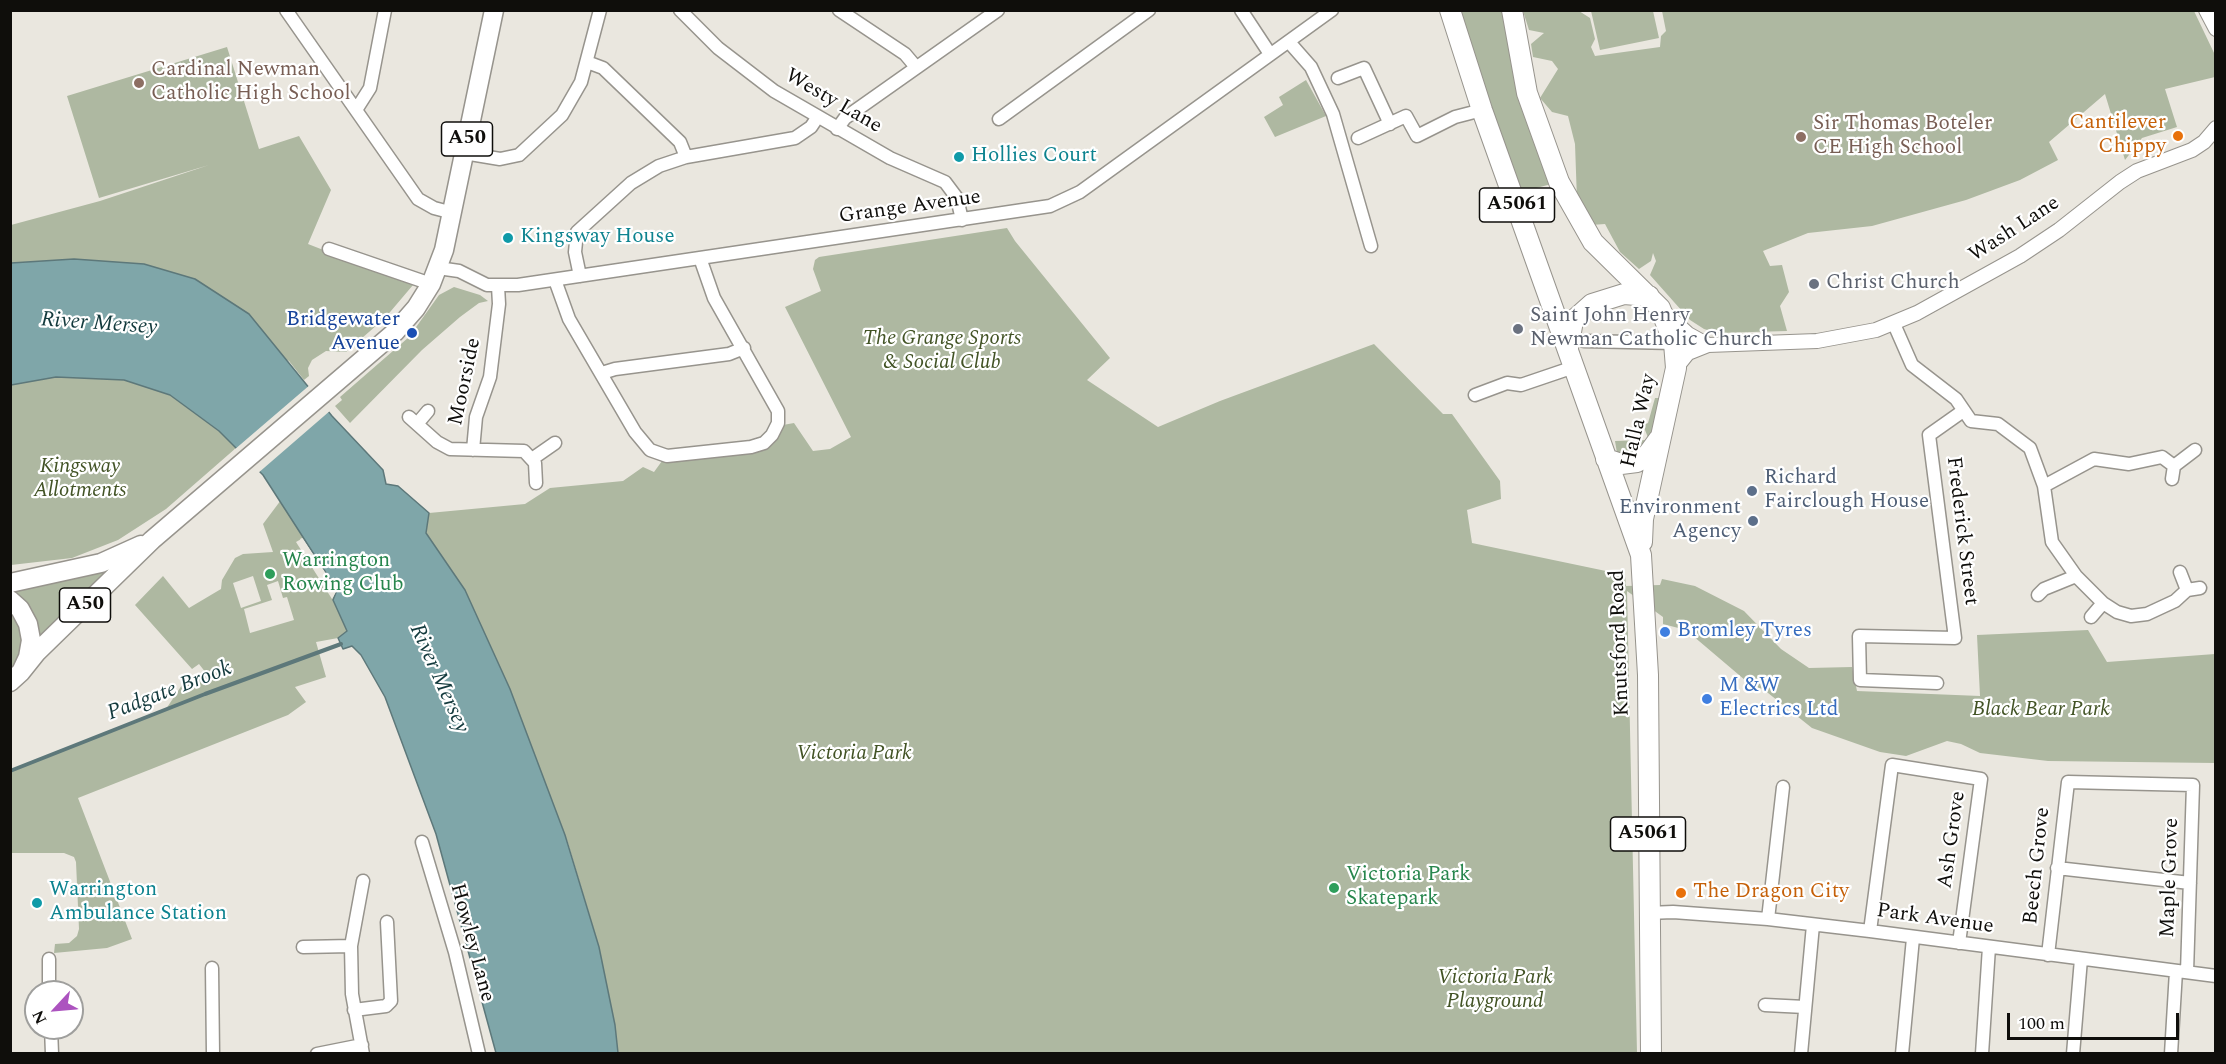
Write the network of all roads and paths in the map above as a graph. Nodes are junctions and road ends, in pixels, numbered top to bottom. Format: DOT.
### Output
graph roads {
  1 [pos="286,10"];
  2 [pos="386,10"];
  3 [pos="494,10"];
  4 [pos="600,10"];
  5 [pos="680,10"];
  6 [pos="839,10"];
  7 [pos="998,10"];
  8 [pos="1149,10"];
  9 [pos="1241,10"];
  10 [pos="1332,10"];
  11 [pos="1450,10"];
  12 [pos="1512,10"];
  13 [pos="2206,10"];
  14 [pos="2216,28"];
  15 [pos="1289,42"];
  16 [pos="1270,54"];
  17 [pos="586,62"];
  18 [pos="916,67"];
  19 [pos="1338,78"];
  20 [pos="356,110"];
  21 [pos="1482,110"];
  22 [pos="817,118"];
  23 [pos="999,119"];
  24 [pos="1390,124"];
  25 [pos="2216,128"];
  26 [pos="837,129"];
  27 [pos="1358,138"];
  28 [pos="2210,144"];
  29 [pos="464,153"];
  30 [pos="686,157"];
  31 [pos="453,213"];
  32 [pos="962,220"];
  33 [pos="1371,246"];
  34 [pos="329,249"];
  35 [pos="700,258"];
  36 [pos="435,276"];
  37 [pos="580,276"];
  38 [pos="555,280"];
  39 [pos="498,286"];
  40 [pos="1655,302"];
  41 [pos="1894,324"];
  42 [pos="1674,343"];
  43 [pos="1708,345"];
  44 [pos="744,348"];
  45 [pos="1575,352"];
  46 [pos="1676,368"];
  47 [pos="602,373"];
  48 [pos="1475,395"];
  49 [pos="428,411"];
  50 [pos="1963,411"];
  51 [pos="1659,440"];
  52 [pos="555,443"];
  53 [pos="473,450"];
  54 [pos="2196,450"];
  55 [pos="532,459"];
  56 [pos="1606,459"];
  57 [pos="536,483"];
  58 [pos="2044,486"];
  59 [pos="152,540"];
  60 [pos="1641,555"];
  61 [pos="2180,572"];
  62 [pos="2076,576"];
  63 [pos="10,583"];
  64 [pos="2038,595"];
  65 [pos="10,600"];
  66 [pos="2103,603"];
  67 [pos="2091,617"];
  68 [pos="14,680"];
  69 [pos="1937,683"];
  70 [pos="2068,782"];
  71 [pos="1783,787"];
  72 [pos="422,842"];
  73 [pos="2057,868"];
  74 [pos="363,881"];
  75 [pos="2190,884"];
  76 [pos="1648,913"];
  77 [pos="1768,919"];
  78 [pos="387,922"];
  79 [pos="1813,925"];
  80 [pos="1870,931"];
  81 [pos="1913,938"];
  82 [pos="1959,943"];
  83 [pos="351,946"];
  84 [pos="303,947"];
  85 [pos="1989,947"];
  86 [pos="2048,955"];
  87 [pos="49,959"];
  88 [pos="2082,959"];
  89 [pos="212,968"];
  90 [pos="2182,971"];
  91 [pos="2216,975"];
  92 [pos="49,980"];
  93 [pos="1766,1005"];
  94 [pos="1805,1007"];
  95 [pos="354,1010"];
  96 [pos="363,1049"];
  97 [pos="213,1053"];
  98 [pos="317,1053"];
  99 [pos="479,1053"];
  100 [pos="1651,1053"];
  101 [pos="1800,1053"];
  102 [pos="1902,1053"];
  103 [pos="1982,1053"];
  104 [pos="2073,1053"];
  105 [pos="2171,1053"];
  1 -- 20 [label="street"];
  2 -- 20 [label="street"];
  3 -- 29 [label="main road, A50"];
  4 -- 17 [label="street"];
  5 -- 22 [label="street, Westy Lane"];
  6 -- 18 [label="street"];
  7 -- 18 [label="street"];
  8 -- 23 [label="street"];
  9 -- 16 [label="street"];
  10 -- 15 [label="street, Grange Avenue"];
  11 -- 21 [label="highway, Knutsford Road / A5061"];
  12 -- 40 [label="highway, A5061"];
  13 -- 14 [label="street"];
  15 -- 16 [label="street, Grange Avenue"];
  15 -- 33 [label="street"];
  16 -- 32 [label="street, Grange Avenue"];
  17 -- 29 [label="street"];
  17 -- 30 [label="street"];
  18 -- 26 [label="street"];
  19 -- 24 [label="street"];
  20 -- 31 [label="street"];
  21 -- 24 [label="street"];
  21 -- 45 [label="highway, Knutsford Road / A5061"];
  22 -- 26 [label="street, Westy Lane"];
  22 -- 30 [label="street"];
  24 -- 27 [label="street"];
  25 -- 28 [label="street"];
  26 -- 32 [label="street, Westy Lane"];
  28 -- 41 [label="street, Wash Lane"];
  29 -- 31 [label="main road, A50"];
  30 -- 37 [label="street"];
  31 -- 36 [label="main road, A50"];
  32 -- 35 [label="street, Grange Avenue"];
  34 -- 36 [label="street, Grange Avenue"];
  35 -- 37 [label="street, Grange Avenue"];
  35 -- 44 [label="street"];
  36 -- 39 [label="street, Grange Avenue"];
  36 -- 59 [label="main road, A50"];
  37 -- 38 [label="street, Grange Avenue"];
  38 -- 39 [label="street, Grange Avenue"];
  38 -- 47 [label="street"];
  39 -- 53 [label="street, Moorside"];
  40 -- 42 [label="highway, A5061"];
  40 -- 43 [label="street"];
  40 -- 45 [label="highway"];
  41 -- 43 [label="street, Wash Lane"];
  41 -- 50 [label="street"];
  42 -- 45 [label="street"];
  42 -- 46 [label="highway, Halla Way / A5061"];
  43 -- 46 [label="street, Halla Way"];
  44 -- 47 [label="street"];
  44 -- 47 [label="street"];
  45 -- 48 [label="street"];
  45 -- 56 [label="highway, Knutsford Road / A5061"];
  46 -- 51 [label="highway, Halla Way / A5061"];
  49 -- 53 [label="street, Moorside"];
  50 -- 58 [label="street"];
  50 -- 69 [label="street, Frederick Street"];
  51 -- 56 [label="highway"];
  51 -- 60 [label="highway, Halla Way / A5061"];
  52 -- 55 [label="street"];
  53 -- 55 [label="street, Moorside"];
  54 -- 58 [label="street"];
  55 -- 57 [label="street"];
  56 -- 60 [label="highway, Knutsford Road / A5061"];
  58 -- 62 [label="street"];
  59 -- 63 [label="main road, A50"];
  59 -- 68 [label="main road, A50"];
  60 -- 76 [label="highway, Knutsford Road / A5061"];
  61 -- 66 [label="street"];
  62 -- 64 [label="street"];
  62 -- 66 [label="street"];
  65 -- 68 [label="main road, A50"];
  66 -- 67 [label="street"];
  70 -- 73 [label="street, Beech Grove"];
  70 -- 75 [label="street, Maple Grove"];
  71 -- 77 [label="street"];
  72 -- 99 [label="street, Howley Lane"];
  73 -- 75 [label="street"];
  73 -- 86 [label="street, Beech Grove"];
  74 -- 83 [label="street"];
  75 -- 90 [label="street, Maple Grove"];
  76 -- 77 [label="street, Park Avenue"];
  76 -- 100 [label="highway, Knutsford Road / A5061"];
  77 -- 79 [label="street, Park Avenue"];
  78 -- 95 [label="street"];
  79 -- 80 [label="street, Park Avenue"];
  79 -- 94 [label="street"];
  80 -- 81 [label="street, Park Avenue"];
  80 -- 82 [label="street, Ash Grove"];
  81 -- 82 [label="street, Park Avenue"];
  81 -- 102 [label="street"];
  82 -- 85 [label="street, Park Avenue"];
  83 -- 84 [label="street"];
  83 -- 95 [label="street"];
  85 -- 86 [label="street, Park Avenue"];
  85 -- 103 [label="street"];
  86 -- 88 [label="street, Park Avenue"];
  87 -- 92 [label="street"];
  88 -- 90 [label="street, Park Avenue"];
  88 -- 104 [label="street"];
  89 -- 97 [label="street"];
  90 -- 91 [label="street, Park Avenue"];
  90 -- 105 [label="street, Maple Grove"];
  93 -- 94 [label="street"];
  94 -- 101 [label="street"];
  95 -- 96 [label="street"];
  96 -- 98 [label="street"];
}
